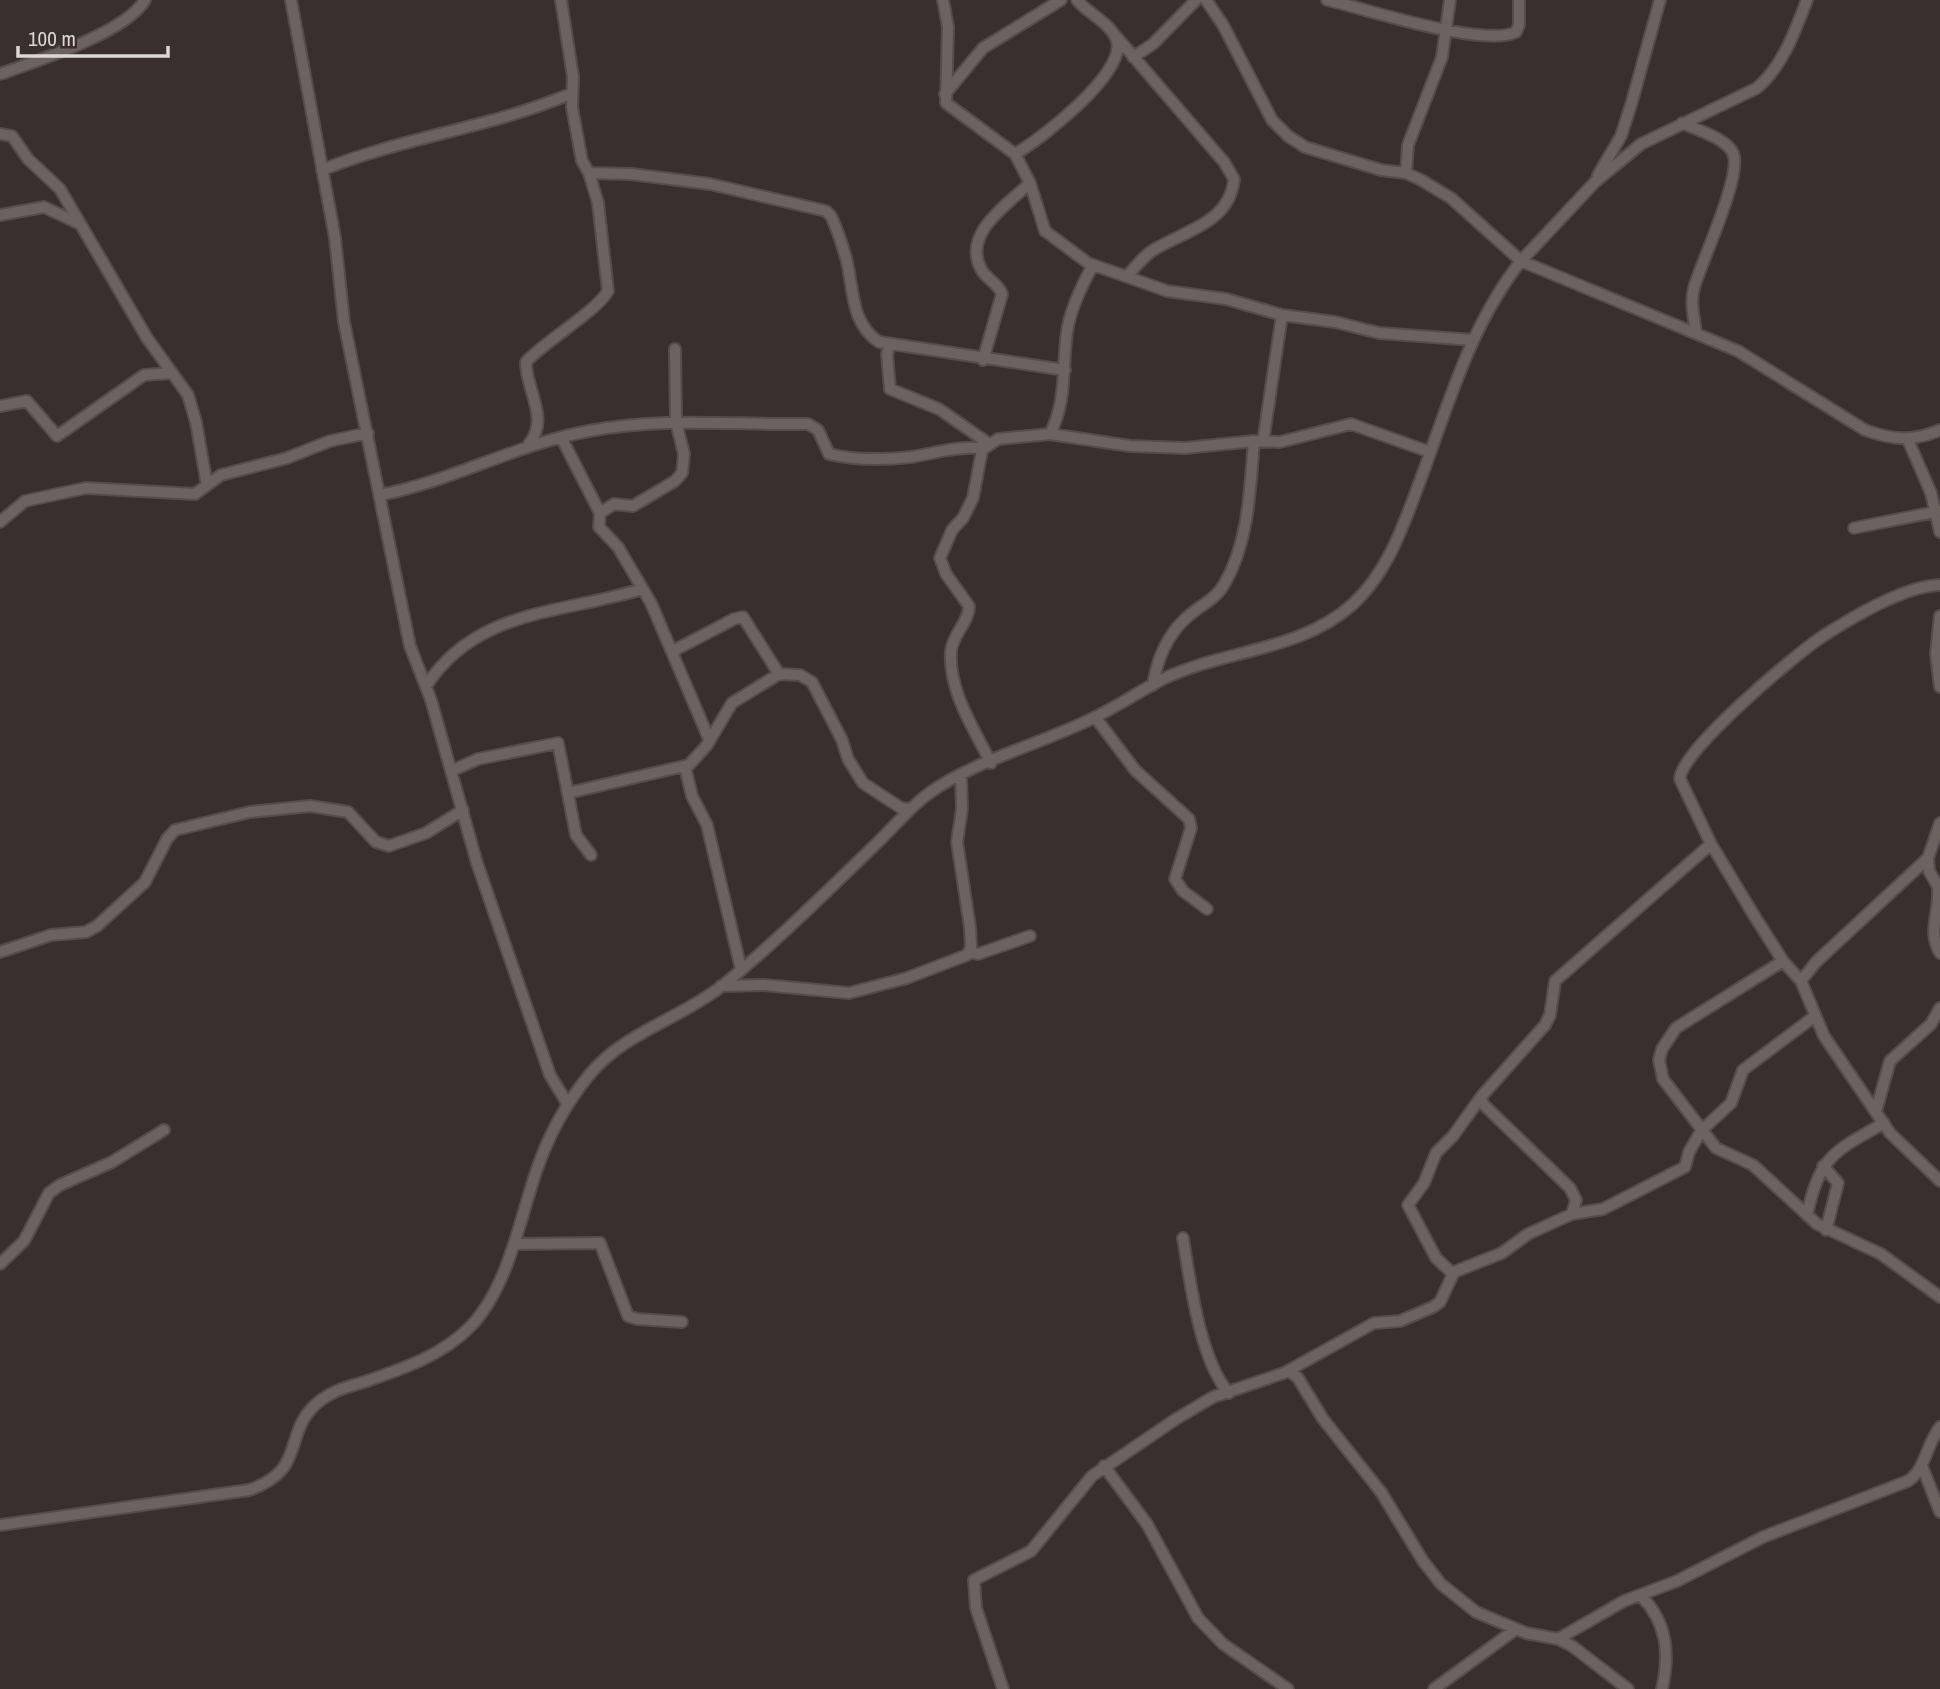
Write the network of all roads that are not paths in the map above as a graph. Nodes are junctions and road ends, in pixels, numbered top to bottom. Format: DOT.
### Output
graph roads {
  1 [pos="145,0"];
  2 [pos="291,0"];
  3 [pos="561,0"];
  4 [pos="943,0"];
  5 [pos="1061,0"];
  6 [pos="1077,0"];
  7 [pos="1205,0"];
  8 [pos="1327,0"];
  9 [pos="1450,0"];
  10 [pos="1519,0"];
  11 [pos="1660,0"];
  12 [pos="1807,0"];
  13 [pos="1446,30"];
  14 [pos="1114,34"];
  15 [pos="1133,57"];
  16 [pos="0,74"];
  17 [pos="570,94"];
  18 [pos="945,95"];
  19 [pos="1682,123"];
  20 [pos="0,134"];
  21 [pos="1015,154"];
  22 [pos="322,170"];
  23 [pos="589,173"];
  24 [pos="1406,173"];
  25 [pos="1595,182"];
  26 [pos="1030,183"];
  27 [pos="0,215"];
  28 [pos="80,224"];
  29 [pos="1521,261"];
  30 [pos="1093,265"];
  31 [pos="1127,276"];
  32 [pos="1282,315"];
  33 [pos="1696,332"];
  34 [pos="1473,340"];
  35 [pos="890,345"];
  36 [pos="674,349"];
  37 [pos="983,360"];
  38 [pos="1065,370"];
  39 [pos="171,373"];
  40 [pos="0,406"];
  41 [pos="676,422"];
  42 [pos="1940,430"];
  43 [pos="368,433"];
  44 [pos="1050,434"];
  45 [pos="561,437"];
  46 [pos="1908,440"];
  47 [pos="1258,442"];
  48 [pos="529,444"];
  49 [pos="985,446"];
  50 [pos="1430,452"];
  51 [pos="207,485"];
  52 [pos="380,495"];
  53 [pos="1938,512"];
  54 [pos="600,513"];
  55 [pos="2,518"];
  56 [pos="1854,527"];
  57 [pos="1940,531"];
  58 [pos="1940,585"];
  59 [pos="642,589"];
  60 [pos="1940,616"];
  61 [pos="673,651"];
  62 [pos="779,674"];
  63 [pos="1153,685"];
  64 [pos="426,686"];
  65 [pos="1940,687"];
  66 [pos="1096,717"];
  67 [pos="709,739"];
  68 [pos="990,763"];
  69 [pos="685,767"];
  70 [pos="451,771"];
  71 [pos="961,775"];
  72 [pos="568,793"];
  73 [pos="909,809"];
  74 [pos="463,810"];
  75 [pos="1940,823"];
  76 [pos="1711,844"];
  77 [pos="591,855"];
  78 [pos="1928,858"];
  79 [pos="1939,889"];
  80 [pos="1207,909"];
  81 [pos="1030,936"];
  82 [pos="0,952"];
  83 [pos="970,952"];
  84 [pos="1940,953"];
  85 [pos="1783,961"];
  86 [pos="741,970"];
  87 [pos="1801,981"];
  88 [pos="722,986"];
  89 [pos="1940,1009"];
  90 [pos="1815,1016"];
  91 [pos="1481,1097"];
  92 [pos="567,1103"];
  93 [pos="1876,1111"];
  94 [pos="1884,1123"];
  95 [pos="164,1130"];
  96 [pos="1701,1131"];
  97 [pos="1823,1166"];
  98 [pos="1940,1181"];
  99 [pos="1572,1214"];
  100 [pos="1807,1215"];
  101 [pos="1826,1230"];
  102 [pos="1182,1238"];
  103 [pos="516,1244"];
  104 [pos="0,1264"];
  105 [pos="1452,1273"];
  106 [pos="1940,1297"];
  107 [pos="682,1322"];
  108 [pos="1289,1371"];
  109 [pos="1228,1393"];
  110 [pos="1940,1427"];
  111 [pos="1104,1466"];
  112 [pos="1922,1466"];
  113 [pos="1940,1512"];
  114 [pos="0,1525"];
  115 [pos="1641,1596"];
  116 [pos="1516,1629"];
  117 [pos="1558,1639"];
  118 [pos="1003,1689"];
  119 [pos="1288,1689"];
  120 [pos="1434,1689"];
  121 [pos="1628,1689"];
  122 [pos="1662,1689"];
  1 -- 16 [label="street"];
  2 -- 22 [label="street"];
  3 -- 17 [label="street"];
  4 -- 18 [label="street"];
  5 -- 18 [label="street"];
  6 -- 14 [label="street"];
  7 -- 15 [label="street"];
  7 -- 24 [label="street"];
  8 -- 13 [label="street"];
  9 -- 13 [label="street"];
  10 -- 13 [label="street"];
  11 -- 25 [label="street"];
  12 -- 19 [label="street"];
  13 -- 24 [label="street"];
  14 -- 15 [label="street"];
  14 -- 21 [label="street"];
  15 -- 31 [label="street"];
  17 -- 22 [label="street"];
  17 -- 23 [label="street"];
  18 -- 21 [label="street"];
  19 -- 25 [label="street"];
  19 -- 33 [label="street"];
  20 -- 28 [label="street"];
  21 -- 26 [label="street"];
  22 -- 43 [label="street"];
  23 -- 35 [label="street"];
  23 -- 48 [label="street"];
  24 -- 29 [label="street"];
  25 -- 29 [label="street"];
  26 -- 30 [label="street"];
  26 -- 37 [label="street"];
  27 -- 28 [label="street"];
  28 -- 39 [label="street"];
  29 -- 33 [label="street"];
  29 -- 34 [label="street"];
  30 -- 31 [label="street"];
  30 -- 38 [label="street"];
  31 -- 32 [label="street"];
  32 -- 34 [label="street"];
  32 -- 47 [label="street"];
  33 -- 46 [label="street"];
  34 -- 50 [label="street"];
  35 -- 37 [label="street"];
  35 -- 49 [label="street"];
  36 -- 41 [label="street"];
  37 -- 38 [label="street"];
  38 -- 44 [label="street"];
  39 -- 40 [label="street"];
  39 -- 51 [label="street"];
  41 -- 45 [label="street"];
  41 -- 49 [label="street"];
  41 -- 54 [label="street"];
  42 -- 46 [label="street"];
  43 -- 51 [label="street"];
  43 -- 52 [label="street"];
  44 -- 47 [label="street"];
  44 -- 49 [label="street"];
  45 -- 48 [label="street"];
  45 -- 54 [label="street"];
  46 -- 53 [label="street"];
  47 -- 50 [label="street"];
  47 -- 63 [label="street"];
  48 -- 52 [label="street"];
  49 -- 68 [label="street"];
  50 -- 63 [label="street"];
  51 -- 55 [label="street"];
  52 -- 64 [label="street"];
  53 -- 56 [label="street"];
  53 -- 57 [label="street"];
  54 -- 59 [label="street"];
  58 -- 76 [label="street"];
  59 -- 61 [label="street"];
  59 -- 64 [label="street"];
  60 -- 65 [label="street"];
  61 -- 62 [label="street"];
  61 -- 67 [label="street"];
  62 -- 67 [label="street"];
  62 -- 73 [label="street"];
  63 -- 66 [label="street"];
  64 -- 70 [label="street"];
  66 -- 68 [label="street"];
  66 -- 80 [label="street"];
  67 -- 69 [label="street"];
  68 -- 71 [label="street"];
  69 -- 72 [label="street"];
  69 -- 86 [label="street"];
  70 -- 72 [label="street"];
  70 -- 74 [label="street"];
  71 -- 73 [label="street"];
  71 -- 83 [label="street"];
  72 -- 77 [label="street"];
  73 -- 86 [label="street"];
  74 -- 82 [label="street"];
  74 -- 92 [label="street"];
  75 -- 78 [label="street"];
  76 -- 85 [label="street"];
  76 -- 91 [label="street"];
  78 -- 79 [label="street"];
  78 -- 87 [label="street"];
  79 -- 84 [label="street"];
  81 -- 83 [label="street"];
  83 -- 88 [label="street"];
  85 -- 87 [label="street"];
  85 -- 96 [label="street"];
  86 -- 88 [label="street"];
  87 -- 90 [label="street"];
  88 -- 92 [label="street"];
  89 -- 93 [label="street"];
  90 -- 93 [label="street"];
  90 -- 96 [label="street"];
  91 -- 99 [label="street"];
  91 -- 105 [label="street"];
  92 -- 103 [label="street"];
  93 -- 94 [label="street"];
  94 -- 97 [label="street"];
  94 -- 98 [label="street"];
  95 -- 104 [label="street"];
  96 -- 99 [label="street"];
  96 -- 100 [label="street"];
  97 -- 100 [label="street"];
  97 -- 101 [label="street"];
  99 -- 105 [label="street"];
  100 -- 101 [label="street"];
  101 -- 106 [label="street"];
  102 -- 109 [label="street"];
  103 -- 107 [label="street"];
  103 -- 114 [label="street"];
  105 -- 108 [label="street"];
  108 -- 109 [label="street"];
  108 -- 116 [label="street"];
  109 -- 111 [label="street"];
  110 -- 112 [label="street"];
  111 -- 118 [label="street"];
  111 -- 119 [label="street"];
  112 -- 113 [label="street"];
  112 -- 115 [label="street"];
  115 -- 117 [label="street"];
  115 -- 122 [label="street"];
  116 -- 117 [label="street"];
  116 -- 120 [label="street"];
  117 -- 121 [label="street"];
}
